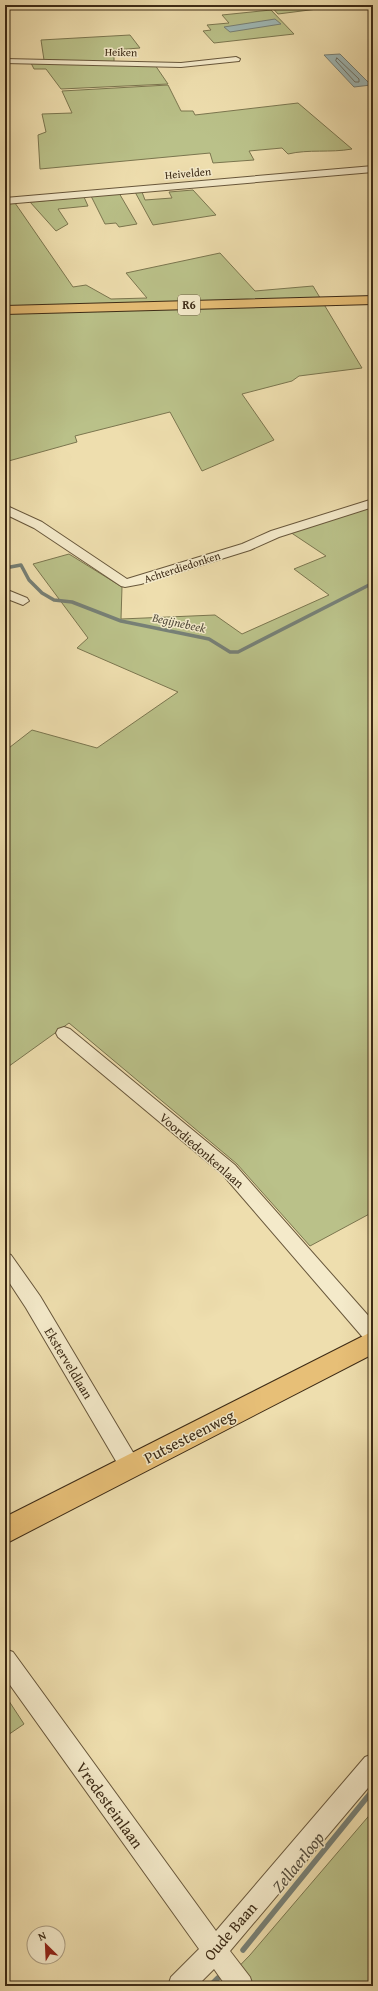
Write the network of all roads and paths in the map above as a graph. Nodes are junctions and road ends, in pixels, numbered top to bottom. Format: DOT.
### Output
graph roads {
  1 [pos="236,59"];
  2 [pos="5,61"];
  3 [pos="373,169"];
  4 [pos="5,201"];
  5 [pos="373,300"];
  6 [pos="5,310"];
  7 [pos="373,503"];
  8 [pos="5,509"];
  9 [pos="64,1033"];
  10 [pos="5,1261"];
  11 [pos="373,1335"];
  12 [pos="373,1342"];
  13 [pos="130,1466"];
  14 [pos="5,1531"];
  15 [pos="5,1660"];
  16 [pos="373,1764"];
  17 [pos="214,1950"];
  18 [pos="180,1986"];
  19 [pos="241,1986"];
  1 -- 2 [label="street, Heiken"];
  3 -- 4 [label="street, Heivelden"];
  5 -- 6 [label="main road, R6"];
  7 -- 8 [label="street, Achterdiedonken"];
  9 -- 11 [label="street, Voordiedonkenlaan"];
  10 -- 13 [label="street, Eksterveldlaan"];
  12 -- 13 [label="main road, Putsesteenweg"];
  13 -- 14 [label="main road, Putsesteenweg"];
  15 -- 17 [label="street, Vredesteinlaan"];
  16 -- 17 [label="street, Oude Baan"];
  17 -- 18 [label="street, Oude Baan"];
  17 -- 19 [label="street, Vredesteinlaan"];
}
